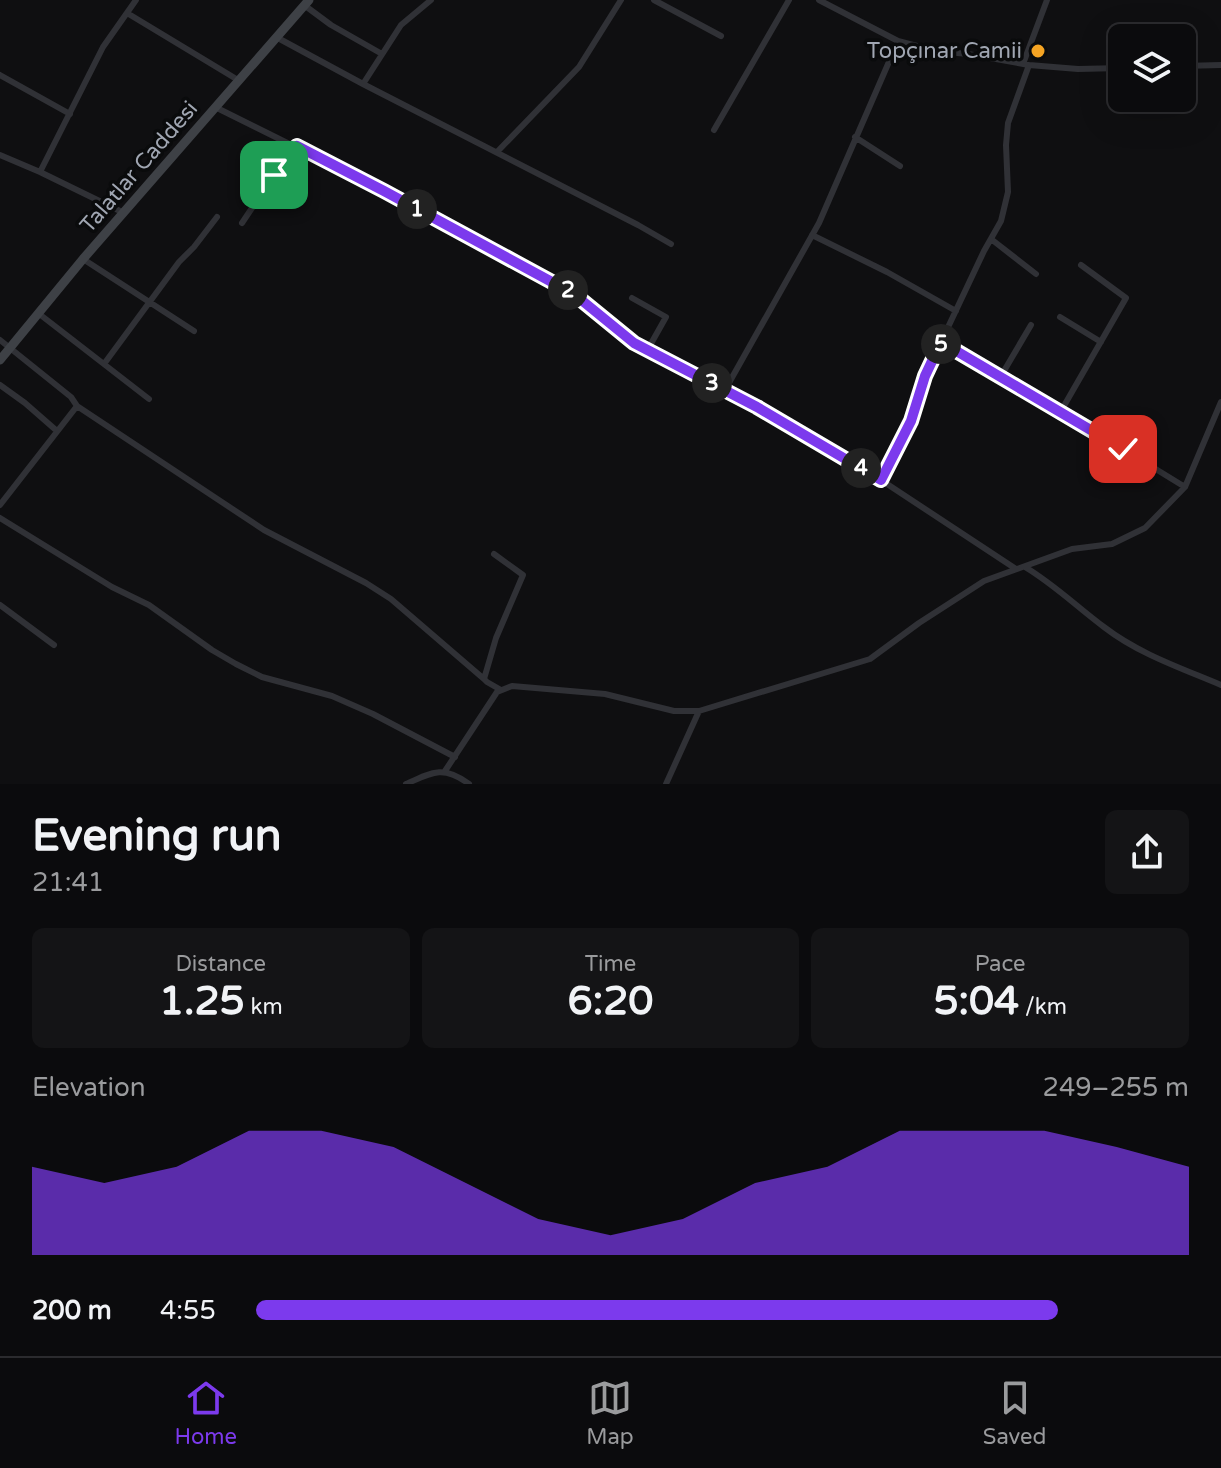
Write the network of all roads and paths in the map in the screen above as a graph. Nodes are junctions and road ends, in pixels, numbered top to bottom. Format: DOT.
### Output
graph roads {
  1 [pos="136,0"];
  2 [pos="431,0"];
  3 [pos="621,0"];
  4 [pos="654,0"];
  5 [pos="789,0"];
  6 [pos="819,0"];
  7 [pos="1047,0"];
  8 [pos="306,2"];
  9 [pos="127,13"];
  10 [pos="721,36"];
  11 [pos="276,37"];
  12 [pos="898,41"];
  13 [pos="382,54"];
  14 [pos="1026,64"];
  15 [pos="1221,65"];
  16 [pos="1196,66"];
  17 [pos="1108,68"];
  18 [pos="0,75"];
  19 [pos="238,80"];
  20 [pos="363,84"];
  21 [pos="215,107"];
  22 [pos="70,114"];
  23 [pos="714,130"];
  24 [pos="855,137"];
  25 [pos="297,146"];
  26 [pos="497,152"];
  27 [pos="0,155"];
  28 [pos="900,166"];
  29 [pos="40,172"];
  30 [pos="122,212"];
  31 [pos="217,217"];
  32 [pos="242,223"];
  33 [pos="812,235"];
  34 [pos="991,239"];
  35 [pos="671,244"];
  36 [pos="83,259"];
  37 [pos="1081,265"];
  38 [pos="1036,274"];
  39 [pos="632,298"];
  40 [pos="148,302"];
  41 [pos="956,311"];
  42 [pos="38,312"];
  43 [pos="1060,317"];
  44 [pos="1031,325"];
  45 [pos="194,331"];
  46 [pos="0,340"];
  47 [pos="941,342"];
  48 [pos="1101,342"];
  49 [pos="10,349"];
  50 [pos="648,349"];
  51 [pos="0,360"];
  52 [pos="104,364"];
  53 [pos="1001,376"];
  54 [pos="0,385"];
  55 [pos="725,390"];
  56 [pos="149,399"];
  57 [pos="1221,402"];
  58 [pos="77,406"];
  59 [pos="1061,411"];
  60 [pos="57,431"];
  61 [pos="881,480"];
  62 [pos="1185,487"];
  63 [pos="0,505"];
  64 [pos="0,518"];
  65 [pos="494,554"];
  66 [pos="1025,567"];
  67 [pos="1016,569"];
  68 [pos="0,605"];
  69 [pos="54,645"];
  70 [pos="484,679"];
  71 [pos="1221,685"];
  72 [pos="501,690"];
  73 [pos="699,711"];
  74 [pos="455,757"];
  75 [pos="445,771"];
  76 [pos="406,784"];
  77 [pos="469,784"];
  78 [pos="666,784"];
  1 -- 9 [label="street"];
  2 -- 13 [label="street"];
  3 -- 26 [label="street"];
  4 -- 10 [label="street"];
  5 -- 23 [label="street"];
  6 -- 12 [label="street"];
  7 -- 14 [label="street"];
  8 -- 11 [label="street, Talatlar Caddesi"];
  8 -- 13 [label="street"];
  9 -- 19 [label="street"];
  9 -- 22 [label="street"];
  11 -- 19 [label="street, Talatlar Caddesi"];
  11 -- 20 [label="street"];
  12 -- 14 [label="street"];
  12 -- 24 [label="street"];
  13 -- 20 [label="street"];
  14 -- 17 [label="street"];
  14 -- 34 [label="street"];
  15 -- 16 [label="street"];
  18 -- 22 [label="street"];
  19 -- 21 [label="street, Talatlar Caddesi"];
  20 -- 26 [label="street"];
  21 -- 25 [label="street"];
  21 -- 30 [label="street, Talatlar Caddesi"];
  22 -- 29 [label="street"];
  24 -- 28 [label="street"];
  24 -- 33 [label="street"];
  25 -- 32 [label="street"];
  25 -- 50 [label="street"];
  26 -- 35 [label="street"];
  27 -- 29 [label="street"];
  29 -- 30 [label="street"];
  30 -- 36 [label="street, Talatlar Caddesi"];
  31 -- 40 [label="street"];
  33 -- 41 [label="street"];
  33 -- 55 [label="street"];
  34 -- 38 [label="street"];
  34 -- 41 [label="street"];
  36 -- 40 [label="street"];
  36 -- 42 [label="street, Talatlar Caddesi"];
  37 -- 48 [label="street"];
  39 -- 50 [label="street"];
  40 -- 45 [label="street"];
  40 -- 52 [label="street"];
  41 -- 47 [label="street"];
  42 -- 49 [label="street, Talatlar Caddesi"];
  42 -- 52 [label="street"];
  43 -- 48 [label="street"];
  44 -- 53 [label="street"];
  46 -- 49 [label="street"];
  47 -- 53 [label="street"];
  47 -- 61 [label="street"];
  48 -- 59 [label="street"];
  49 -- 51 [label="street, Talatlar Caddesi"];
  49 -- 58 [label="street"];
  50 -- 55 [label="street"];
  52 -- 56 [label="street"];
  53 -- 59 [label="street"];
  54 -- 60 [label="street"];
  55 -- 61 [label="street"];
  57 -- 62 [label="street"];
  58 -- 60 [label="street"];
  58 -- 70 [label="street"];
  59 -- 62 [label="street"];
  60 -- 63 [label="street"];
  61 -- 67 [label="street"];
  62 -- 66 [label="street"];
  64 -- 74 [label="street"];
  65 -- 70 [label="street"];
  66 -- 67 [label="street"];
  66 -- 71 [label="street"];
  67 -- 73 [label="street"];
  68 -- 69 [label="street"];
  70 -- 72 [label="street"];
  72 -- 73 [label="street"];
  72 -- 74 [label="street"];
  73 -- 78 [label="street"];
  74 -- 75 [label="street"];
  75 -- 76 [label="street"];
  75 -- 77 [label="street"];
}
